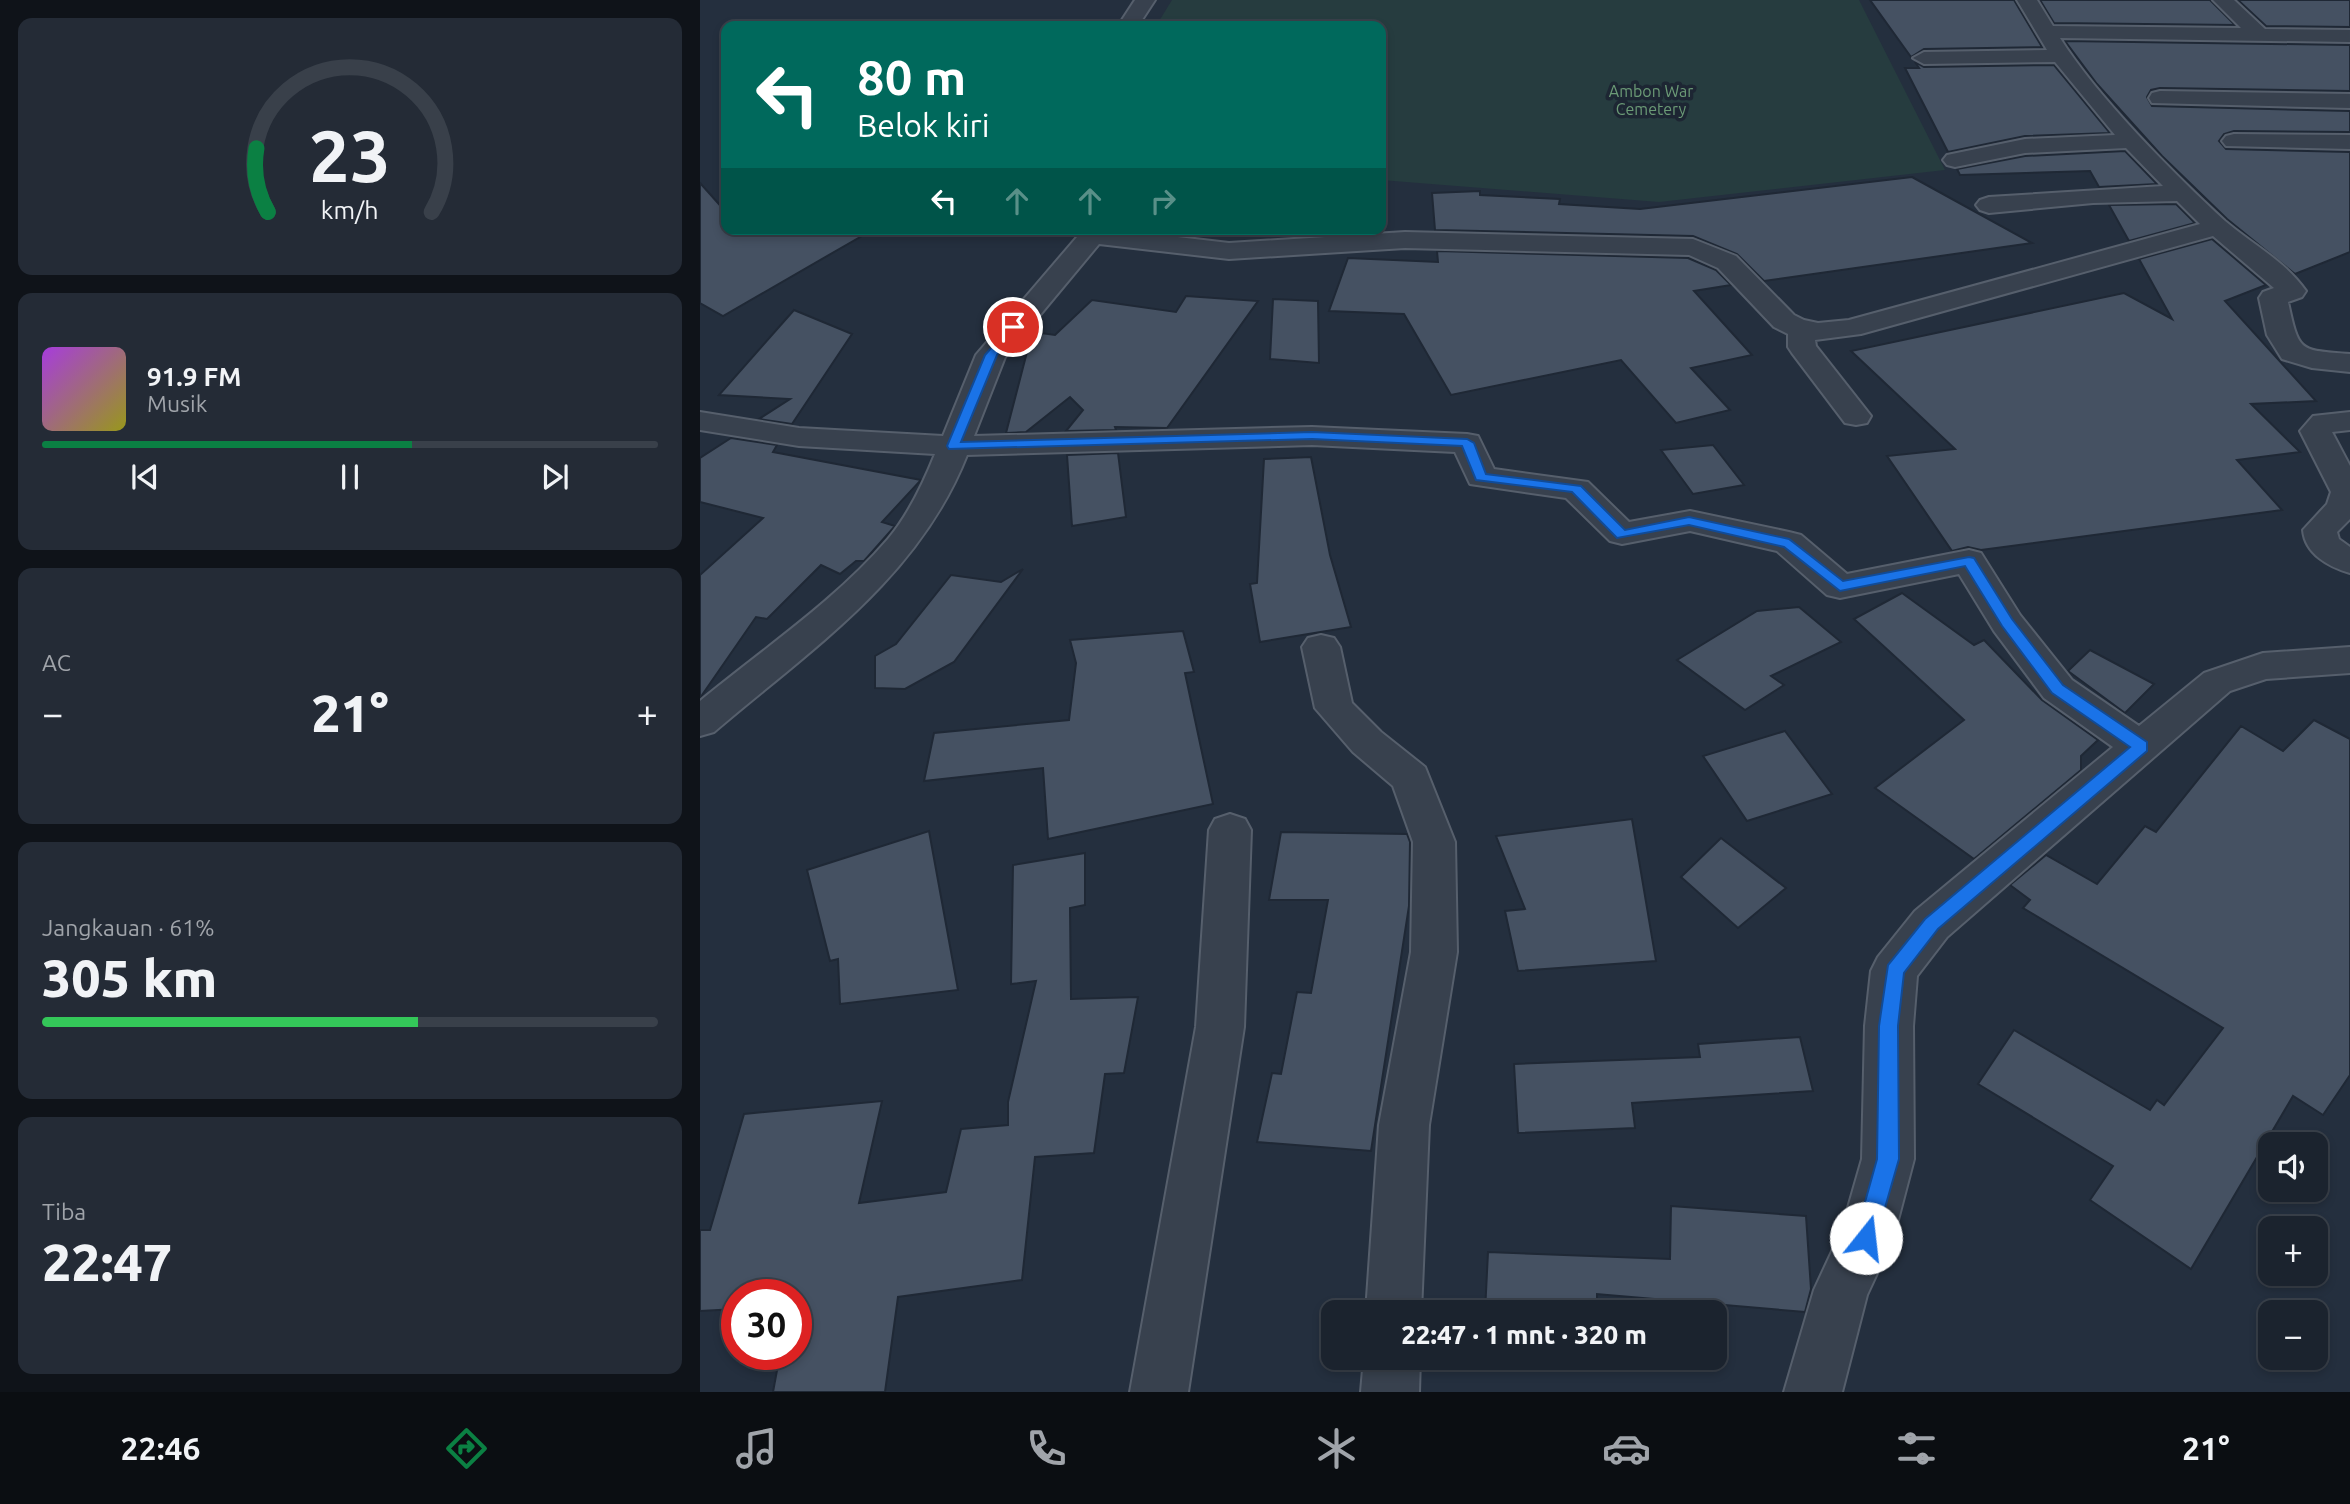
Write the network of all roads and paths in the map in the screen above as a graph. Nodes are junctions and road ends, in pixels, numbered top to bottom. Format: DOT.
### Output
graph roads {
  1 [pos="1145,0"];
  2 [pos="2028,0"];
  3 [pos="2223,0"];
  4 [pos="1131,21"];
  5 [pos="2049,33"];
  6 [pos="2259,34"];
  7 [pos="2350,36"];
  8 [pos="2061,56"];
  9 [pos="1924,58"];
  10 [pos="2160,98"];
  11 [pos="2350,101"];
  12 [pos="2132,141"];
  13 [pos="2234,141"];
  14 [pos="2350,142"];
  15 [pos="1955,160"];
  16 [pos="2185,193"];
  17 [pos="1989,205"];
  18 [pos="2217,228"];
  19 [pos="1088,235"];
  20 [pos="1113,235"];
  21 [pos="1805,330"];
  22 [pos="2350,363"];
  23 [pos="1856,416"];
  24 [pos="700,421"];
  25 [pos="2350,421"];
  26 [pos="953,446"];
  27 [pos="2350,562"];
  28 [pos="1321,647"];
  29 [pos="2350,660"];
  30 [pos="700,722"];
  31 [pos="2141,747"];
  32 [pos="1230,830"];
  33 [pos="1395,1300"];
  34 [pos="1391,1370"];
  35 [pos="1159,1392"];
  36 [pos="1390,1392"];
  37 [pos="1812,1392"];
  1 -- 4 [label="street"];
  2 -- 5 [label="street"];
  3 -- 6 [label="street"];
  5 -- 6 [label="street"];
  5 -- 8 [label="street"];
  6 -- 7 [label="street"];
  8 -- 9 [label="street"];
  8 -- 12 [label="street"];
  10 -- 11 [label="street"];
  12 -- 15 [label="street"];
  12 -- 16 [label="street"];
  13 -- 14 [label="street"];
  16 -- 17 [label="street"];
  16 -- 18 [label="street"];
  18 -- 21 [label="street"];
  18 -- 22 [label="street"];
  19 -- 26 [label="street"];
  20 -- 21 [label="street"];
  21 -- 23 [label="street"];
  24 -- 26 [label="street"];
  25 -- 27 [label="street"];
  26 -- 30 [label="street"];
  26 -- 31 [label="street"];
  28 -- 33 [label="street"];
  29 -- 31 [label="street"];
  31 -- 37 [label="street"];
  32 -- 35 [label="street"];
  34 -- 36 [label="street"];
}
